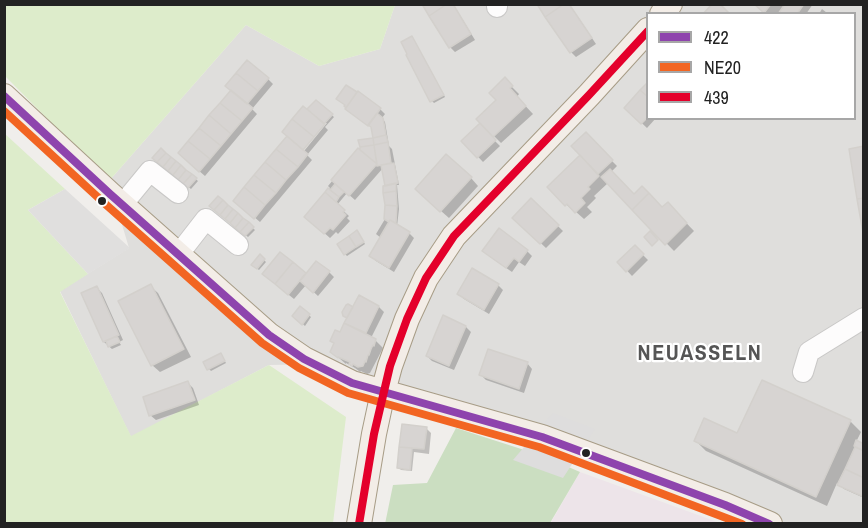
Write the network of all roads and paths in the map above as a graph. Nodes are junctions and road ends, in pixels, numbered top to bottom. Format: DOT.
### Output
graph roads {
  1 [pos="646,32"];
  2 [pos="4,96"];
  3 [pos="178,193"];
  4 [pos="122,205"];
  5 [pos="238,245"];
  6 [pos="178,255"];
  7 [pos="864,318"];
  8 [pos="802,372"];
  9 [pos="383,392"];
  10 [pos="359,524"];
  11 [pos="770,524"];
  1 -- 9 [label="main road"];
  2 -- 4 [label="main road"];
  3 -- 4 [label="lane"];
  4 -- 6 [label="main road"];
  5 -- 6 [label="lane"];
  6 -- 9 [label="main road"];
  7 -- 8 [label="lane"];
  9 -- 10 [label="main road"];
  9 -- 11 [label="main road"];
}
